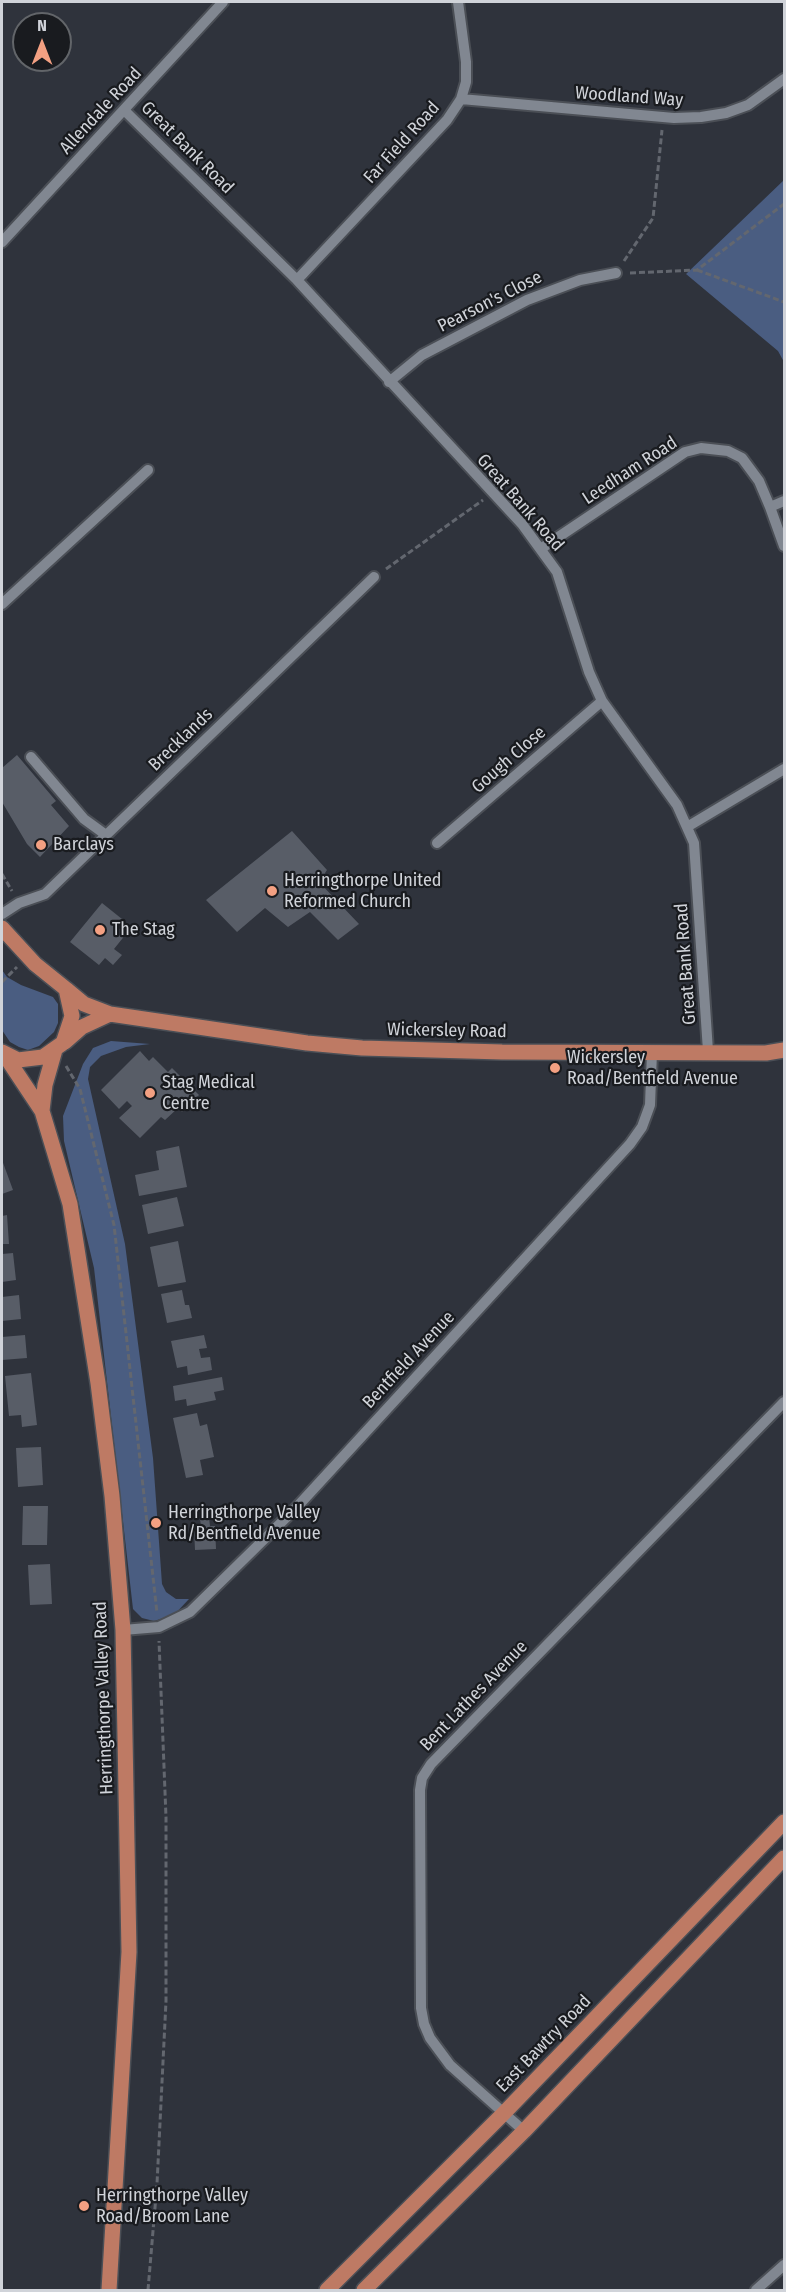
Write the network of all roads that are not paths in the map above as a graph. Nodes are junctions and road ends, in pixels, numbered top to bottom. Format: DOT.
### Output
graph roads {
  1 [pos="223,2"];
  2 [pos="458,2"];
  3 [pos="784,79"];
  4 [pos="462,99"];
  5 [pos="125,111"];
  6 [pos="2,242"];
  7 [pos="616,273"];
  8 [pos="297,280"];
  9 [pos="389,382"];
  10 [pos="148,470"];
  11 [pos="784,501"];
  12 [pos="770,507"];
  13 [pos="784,546"];
  14 [pos="542,548"];
  15 [pos="374,577"];
  16 [pos="2,604"];
  17 [pos="602,702"];
  18 [pos="31,757"];
  19 [pos="784,769"];
  20 [pos="687,827"];
  21 [pos="106,835"];
  22 [pos="437,843"];
  23 [pos="2,914"];
  24 [pos="2,928"];
  25 [pos="66,989"];
  26 [pos="110,1014"];
  27 [pos="59,1046"];
  28 [pos="784,1050"];
  29 [pos="708,1051"];
  30 [pos="652,1052"];
  31 [pos="3,1053"];
  32 [pos="42,1112"];
  33 [pos="784,1402"];
  34 [pos="123,1630"];
  35 [pos="784,1822"];
  36 [pos="784,1858"];
  37 [pos="504,2113"];
  38 [pos="524,2131"];
  39 [pos="784,2265"];
  40 [pos="109,2290"];
  41 [pos="327,2290"];
  42 [pos="364,2290"];
  43 [pos="756,2290"];
  1 -- 5 [label="street, Allendale Road"];
  2 -- 4 [label="street, Far Field Road"];
  3 -- 4 [label="street, Woodland Way"];
  4 -- 8 [label="street, Far Field Road"];
  5 -- 6 [label="street, Allendale Road"];
  5 -- 8 [label="street, Great Bank Road"];
  7 -- 9 [label="street, Pearson's Close"];
  8 -- 9 [label="street, Great Bank Road"];
  9 -- 14 [label="street, Great Bank Road"];
  10 -- 16 [label="street"];
  11 -- 12 [label="street"];
  12 -- 13 [label="street, Leedham Road"];
  12 -- 14 [label="street, Leedham Road"];
  14 -- 17 [label="street, Great Bank Road"];
  15 -- 21 [label="street, Brecklands"];
  17 -- 20 [label="street, Great Bank Road"];
  17 -- 22 [label="street, Gough Close"];
  18 -- 21 [label="street"];
  19 -- 20 [label="street"];
  20 -- 29 [label="street, Great Bank Road"];
  21 -- 23 [label="street, Brecklands"];
  24 -- 25 [label="main road, Wickersley Road"];
  25 -- 26 [label="main road, Wickersley Road"];
  25 -- 27 [label="main road, Herringthorpe Valley Road"];
  26 -- 27 [label="main road"];
  26 -- 30 [label="main road, Wickersley Road"];
  27 -- 31 [label="main road"];
  27 -- 32 [label="main road, Herringthorpe Valley Road"];
  28 -- 29 [label="main road, Wickersley Road"];
  29 -- 30 [label="main road, Wickersley Road"];
  30 -- 34 [label="street, Bentfield Avenue"];
  31 -- 32 [label="main road, Herringthorpe Valley Road"];
  32 -- 34 [label="main road, Herringthorpe Valley Road"];
  33 -- 37 [label="street, Bent Lathes Avenue"];
  34 -- 40 [label="main road, Herringthorpe Valley Road"];
  35 -- 37 [label="main road, East Bawtry Road"];
  36 -- 38 [label="main road"];
  37 -- 38 [label="street, Bent Lathes Avenue"];
  37 -- 41 [label="main road, East Bawtry Road"];
  38 -- 42 [label="main road"];
  39 -- 43 [label="street"];
}
